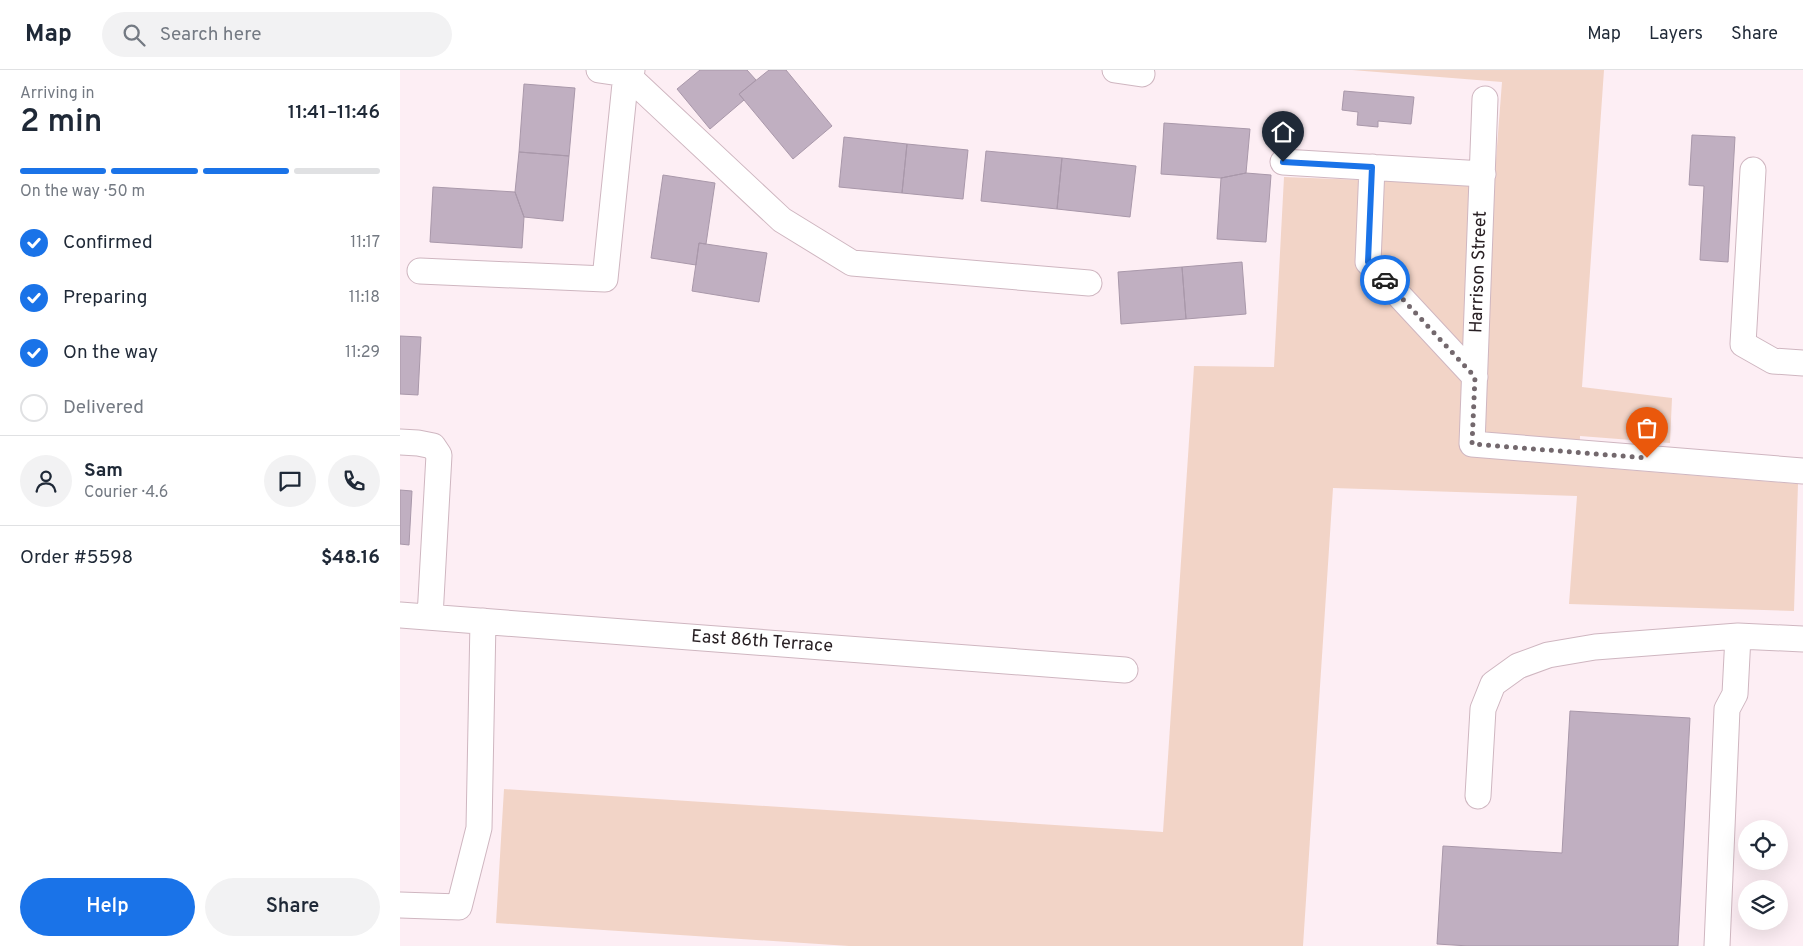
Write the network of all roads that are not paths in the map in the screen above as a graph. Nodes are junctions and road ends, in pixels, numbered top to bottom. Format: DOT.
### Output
graph roads {
  1 [pos="599,70"];
  2 [pos="1114,70"];
  3 [pos="629,72"];
  4 [pos="1142,74"];
  5 [pos="1485,99"];
  6 [pos="1283,162"];
  7 [pos="1372,167"];
  8 [pos="1753,170"];
  9 [pos="1483,174"];
  10 [pos="420,271"];
  11 [pos="1089,283"];
  12 [pos="1803,363"];
  13 [pos="1475,377"];
  14 [pos="400,442"];
  15 [pos="1803,471"];
  16 [pos="400,615"];
  17 [pos="430,617"];
  18 [pos="483,621"];
  19 [pos="1738,636"];
  20 [pos="1803,639"];
  21 [pos="1125,670"];
  22 [pos="1478,796"];
  23 [pos="400,905"];
  24 [pos="1716,946"];
  1 -- 3 [label="street"];
  2 -- 4 [label="street"];
  3 -- 10 [label="street"];
  3 -- 11 [label="street"];
  5 -- 9 [label="street, Harrison Street"];
  6 -- 7 [label="street"];
  7 -- 9 [label="street"];
  7 -- 13 [label="street"];
  8 -- 12 [label="street"];
  9 -- 13 [label="street, Harrison Street"];
  13 -- 15 [label="street, Harrison Street"];
  14 -- 17 [label="street"];
  16 -- 17 [label="street, East 86th Terrace"];
  17 -- 18 [label="street, East 86th Terrace"];
  18 -- 21 [label="street, East 86th Terrace"];
  18 -- 23 [label="street"];
  19 -- 20 [label="street"];
  19 -- 22 [label="street"];
  19 -- 24 [label="street"];
}
